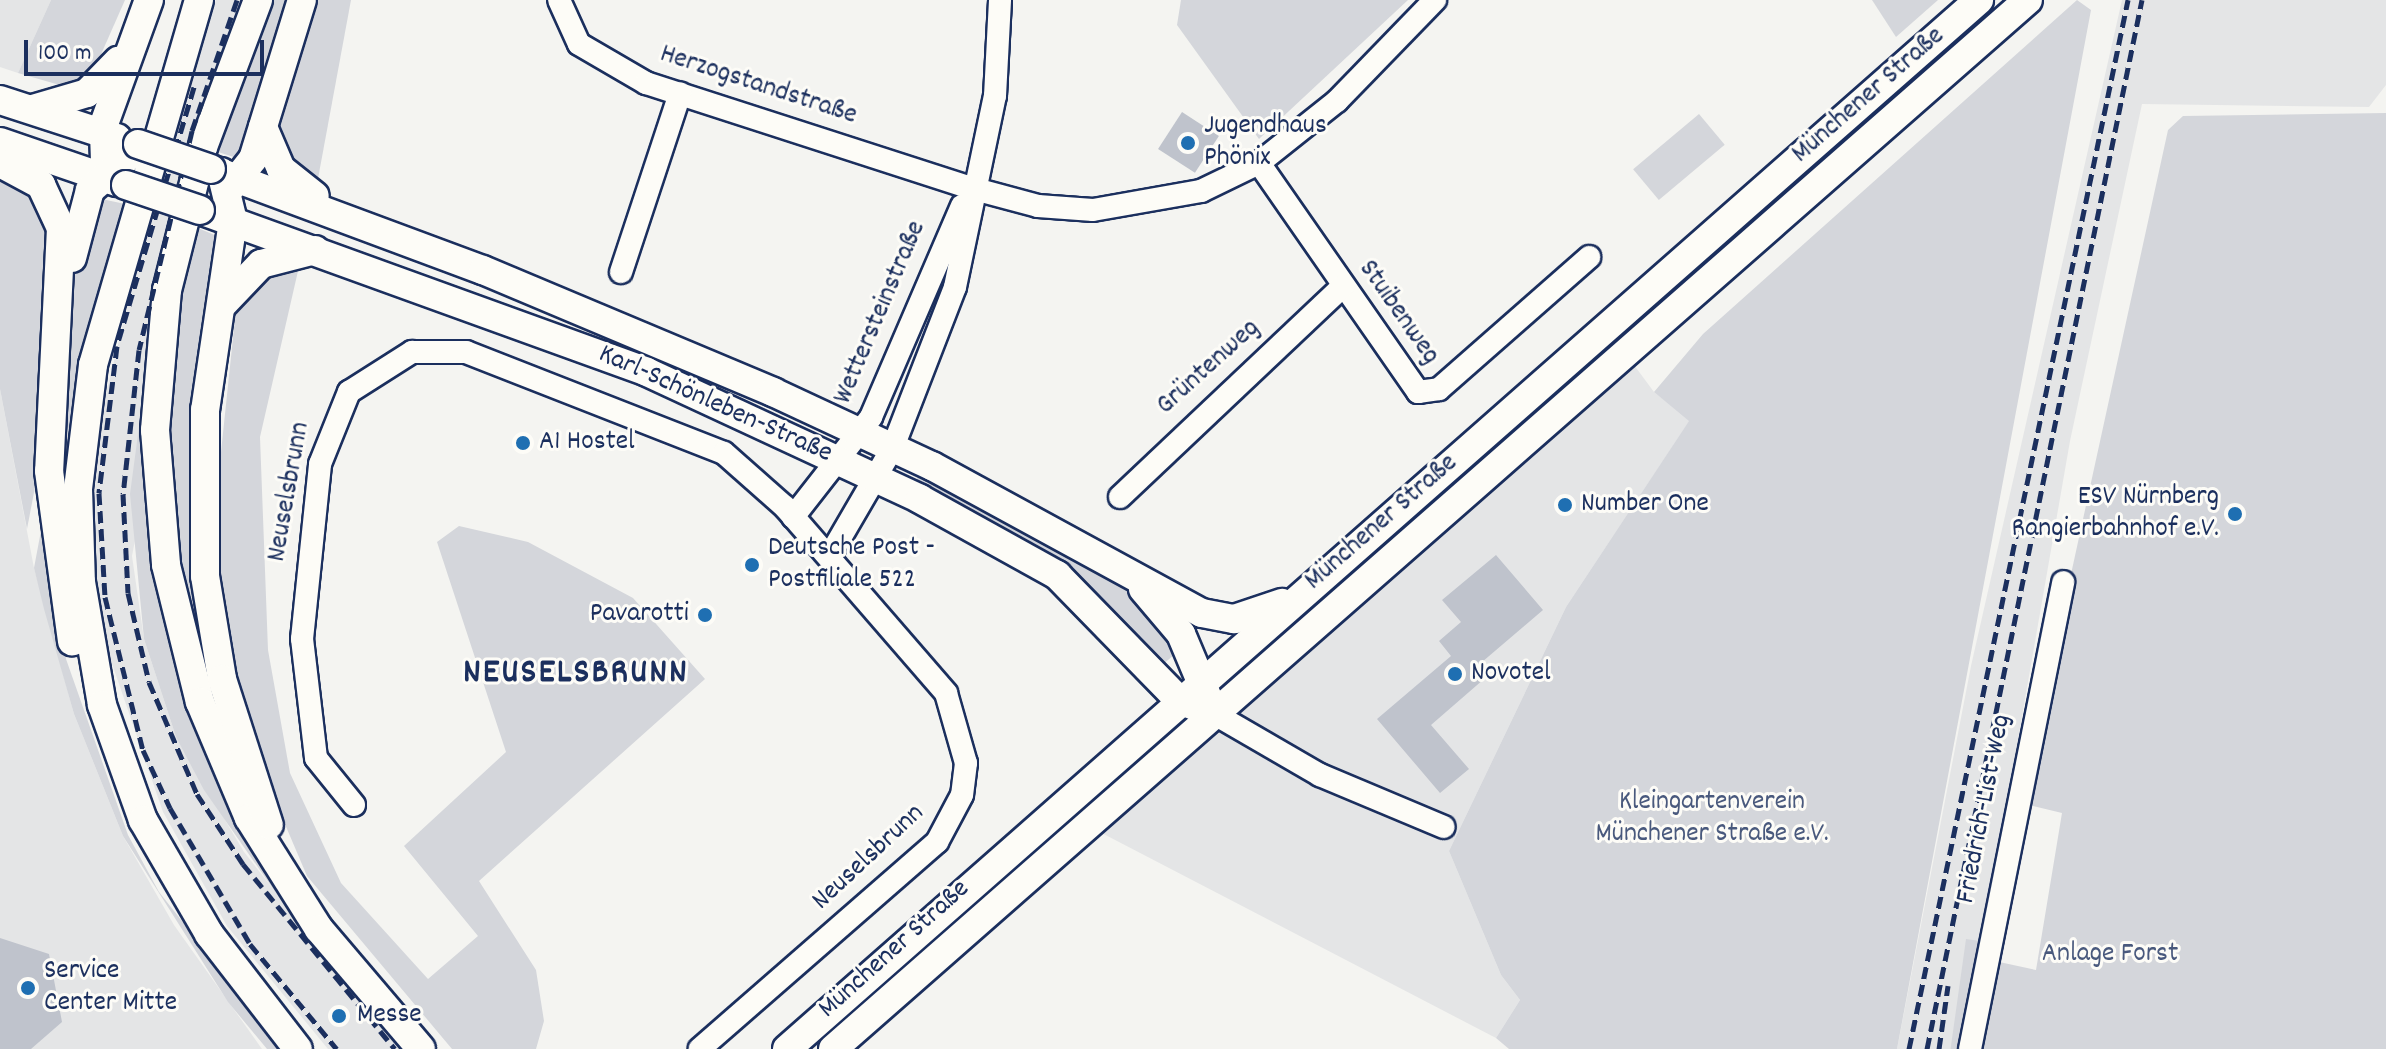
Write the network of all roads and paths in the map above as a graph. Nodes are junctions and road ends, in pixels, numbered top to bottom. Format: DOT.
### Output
graph roads {
  1 [pos="149,0"];
  2 [pos="199,0"];
  3 [pos="258,0"];
  4 [pos="302,0"];
  5 [pos="559,0"];
  6 [pos="1000,0"];
  7 [pos="1435,0"];
  8 [pos="1979,0"];
  9 [pos="2028,0"];
  10 [pos="134,37"];
  11 [pos="680,94"];
  12 [pos="0,100"];
  13 [pos="31,110"];
  14 [pos="263,127"];
  15 [pos="102,133"];
  16 [pos="0,142"];
  17 [pos="0,163"];
  18 [pos="1259,163"];
  19 [pos="127,167"];
  20 [pos="217,186"];
  21 [pos="971,188"];
  22 [pos="349,218"];
  23 [pos="233,221"];
  24 [pos="316,250"];
  25 [pos="1589,257"];
  26 [pos="621,272"];
  27 [pos="1343,286"];
  28 [pos="61,295"];
  29 [pos="218,310"];
  30 [pos="862,433"];
  31 [pos="893,447"];
  32 [pos="843,461"];
  33 [pos="877,478"];
  34 [pos="1120,497"];
  35 [pos="793,517"];
  36 [pos="829,557"];
  37 [pos="1126,571"];
  38 [pos="2063,582"];
  39 [pos="1298,597"];
  40 [pos="1202,681"];
  41 [pos="1179,700"];
  42 [pos="102,705"];
  43 [pos="1213,713"];
  44 [pos="354,805"];
  45 [pos="1444,827"];
  46 [pos="280,873"];
  47 [pos="298,1049"];
  48 [pos="421,1049"];
  49 [pos="700,1049"];
  50 [pos="787,1049"];
  51 [pos="833,1049"];
  52 [pos="1970,1049"];
  1 -- 10 [label="main road"];
  2 -- 42 [label="main road"];
  3 -- 46 [label="main road"];
  4 -- 14 [label="main road"];
  5 -- 11 [label="street, Herzogstandstraße"];
  6 -- 21 [label="street, Wettersteinstraße"];
  7 -- 18 [label="street, Herzogstandstraße"];
  8 -- 39 [label="main road, Münchener Straße"];
  9 -- 43 [label="main road, Münchener Straße"];
  10 -- 13 [label="main road"];
  10 -- 15 [label="main road"];
  11 -- 21 [label="street, Herzogstandstraße"];
  11 -- 26 [label="street"];
  12 -- 13 [label="main road, Karl-Schönleben-Straße"];
  13 -- 15 [label="main road, Karl-Schönleben-Straße"];
  14 -- 20 [label="main road"];
  14 -- 22 [label="main road"];
  15 -- 19 [label="main road, Karl-Schönleben-Straße"];
  16 -- 19 [label="main road, Karl-Schönleben-Straße"];
  17 -- 28 [label="main road"];
  18 -- 21 [label="street, Herzogstandstraße"];
  18 -- 27 [label="street, Stuibenweg"];
  19 -- 20 [label="main road, Karl-Schönleben-Straße, bridge"];
  19 -- 20 [label="main road, Karl-Schönleben-Straße, bridge"];
  19 -- 28 [label="main road"];
  20 -- 22 [label="main road, Karl-Schönleben-Straße"];
  20 -- 23 [label="main road, Karl-Schönleben-Straße"];
  21 -- 30 [label="street, Wettersteinstraße"];
  21 -- 31 [label="street, Wettersteinstraße"];
  22 -- 30 [label="main road, Karl-Schönleben-Straße"];
  23 -- 24 [label="main road, Karl-Schönleben-Straße"];
  23 -- 29 [label="main road"];
  24 -- 29 [label="main road"];
  24 -- 32 [label="main road, Karl-Schönleben-Straße"];
  25 -- 27 [label="street, Stuibenweg"];
  27 -- 34 [label="street, Grüntenweg"];
  28 -- 42 [label="main road"];
  29 -- 46 [label="main road"];
  30 -- 31 [label="main road, Karl-Schönleben-Straße"];
  30 -- 32 [label="street, Wettersteinstraße"];
  31 -- 33 [label="street, Wettersteinstraße"];
  31 -- 37 [label="main road, Karl-Schönleben-Straße"];
  32 -- 33 [label="main road, Karl-Schönleben-Straße"];
  32 -- 35 [label="street"];
  33 -- 36 [label="street"];
  33 -- 41 [label="main road, Karl-Schönleben-Straße"];
  35 -- 36 [label="street, Neuselsbrunn"];
  35 -- 44 [label="street, Neuselsbrunn"];
  36 -- 49 [label="street, Neuselsbrunn"];
  37 -- 39 [label="main road, Karl-Schönleben-Straße"];
  37 -- 40 [label="main road, Karl-Schönleben-Straße"];
  38 -- 52 [label="street, Friedrich-List-Weg"];
  39 -- 40 [label="main road, Münchener Straße"];
  40 -- 41 [label="main road, Münchener Straße"];
  40 -- 43 [label="main road, Karl-Schönleben-Straße"];
  41 -- 43 [label="main road, Karl-Schönleben-Straße"];
  41 -- 50 [label="main road, Münchener Straße"];
  42 -- 47 [label="main road"];
  43 -- 45 [label="street"];
  43 -- 51 [label="main road, Münchener Straße"];
  46 -- 48 [label="main road"];
}
